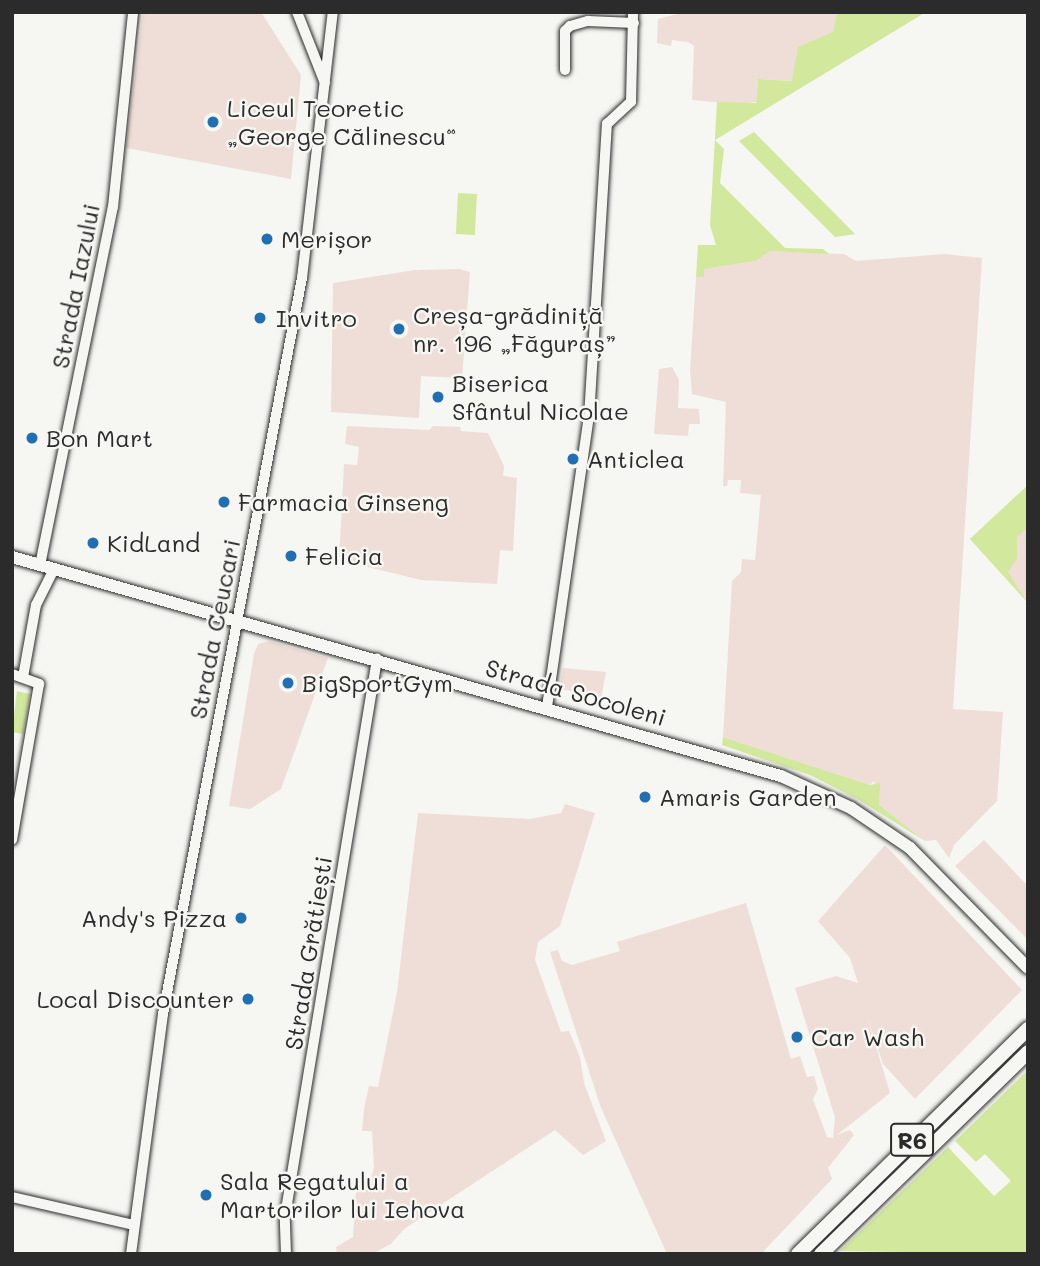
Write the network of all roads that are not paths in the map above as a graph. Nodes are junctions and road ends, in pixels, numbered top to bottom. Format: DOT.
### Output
graph roads {
  1 [pos="133,12"];
  2 [pos="297,12"];
  3 [pos="333,12"];
  4 [pos="634,18"];
  5 [pos="565,70"];
  6 [pos="326,88"];
  7 [pos="12,557"];
  8 [pos="40,565"];
  9 [pos="54,569"];
  10 [pos="237,620"];
  11 [pos="377,659"];
  12 [pos="12,674"];
  13 [pos="23,677"];
  14 [pos="547,707"];
  15 [pos="12,840"];
  16 [pos="1028,968"];
  17 [pos="1028,1028"];
  18 [pos="1028,1052"];
  19 [pos="12,1197"];
  20 [pos="134,1225"];
  21 [pos="131,1254"];
  22 [pos="286,1254"];
  23 [pos="798,1254"];
  24 [pos="821,1254"];
  1 -- 8 [label="street, Strada Iazului"];
  2 -- 6 [label="street"];
  3 -- 6 [label="street, Strada Ceucari"];
  4 -- 5 [label="street"];
  4 -- 14 [label="street"];
  6 -- 10 [label="street, Strada Ceucari"];
  7 -- 8 [label="main road, Strada Socoleni"];
  8 -- 9 [label="main road, Strada Socoleni"];
  9 -- 10 [label="main road, Strada Socoleni"];
  9 -- 13 [label="street"];
  10 -- 11 [label="main road, Strada Socoleni"];
  10 -- 20 [label="street, Strada Ceucari"];
  11 -- 14 [label="main road, Strada Socoleni"];
  11 -- 22 [label="street, Strada Grătiești"];
  12 -- 13 [label="street"];
  13 -- 15 [label="street"];
  14 -- 16 [label="main road, Strada Socoleni"];
  17 -- 23 [label="highway, R6"];
  18 -- 24 [label="highway, R6"];
  19 -- 20 [label="street"];
  20 -- 21 [label="street, Strada Ceucari"];
}
